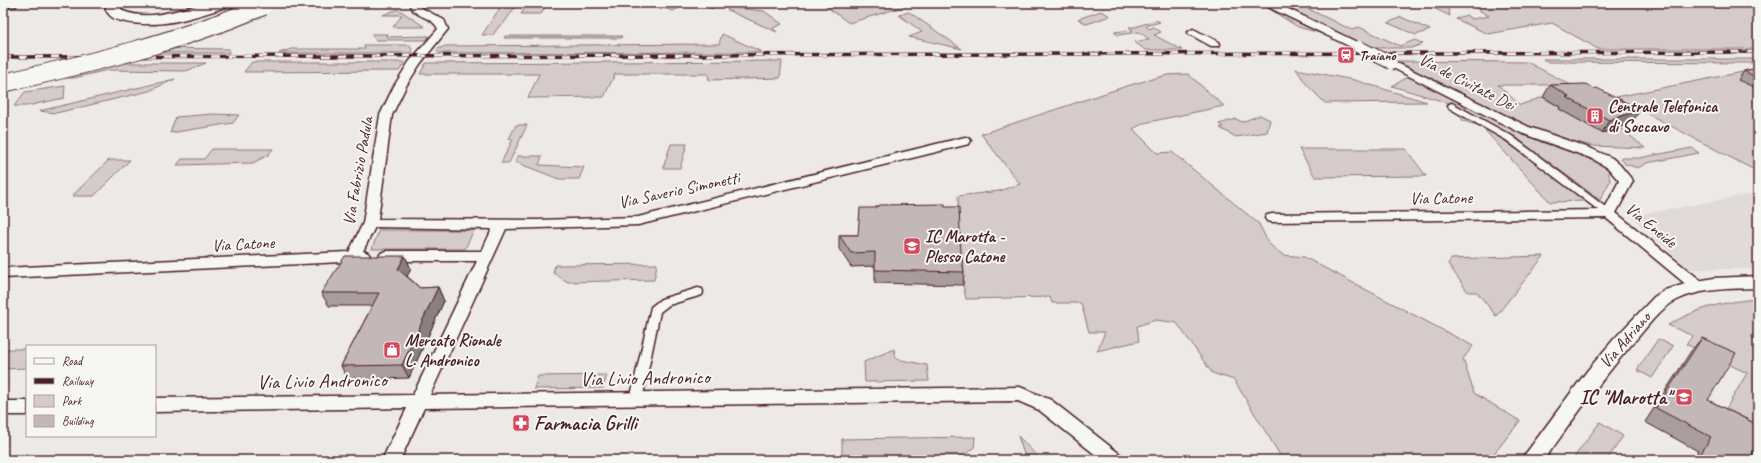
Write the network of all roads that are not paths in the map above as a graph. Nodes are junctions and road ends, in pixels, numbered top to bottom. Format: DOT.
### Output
graph roads {
  1 [pos="12,3"];
  2 [pos="114,3"];
  3 [pos="223,3"];
  4 [pos="414,3"];
  5 [pos="1268,3"];
  6 [pos="3,4"];
  7 [pos="266,5"];
  8 [pos="1193,32"];
  9 [pos="1215,44"];
  10 [pos="3,83"];
  11 [pos="1452,106"];
  12 [pos="965,141"];
  13 [pos="1626,181"];
  14 [pos="1609,214"];
  15 [pos="1272,218"];
  16 [pos="370,223"];
  17 [pos="501,225"];
  18 [pos="354,256"];
  19 [pos="485,256"];
  20 [pos="3,273"];
  21 [pos="1758,282"];
  22 [pos="1699,287"];
  23 [pos="698,292"];
  24 [pos="636,400"];
  25 [pos="418,402"];
  26 [pos="156,405"];
  27 [pos="3,408"];
  28 [pos="26,408"];
  29 [pos="390,460"];
  30 [pos="1115,460"];
  31 [pos="1532,460"];
  1 -- 6 [label="street"];
  2 -- 3 [label="highway"];
  4 -- 16 [label="street, Via Fabrizio Padula"];
  5 -- 13 [label="street, Via de Civitate Dei, bridge"];
  7 -- 10 [label="highway, bridge"];
  8 -- 9 [label="street"];
  11 -- 14 [label="street"];
  12 -- 17 [label="street, Via Saverio Simonetti"];
  13 -- 14 [label="street, Via Eneide"];
  14 -- 15 [label="street, Via Catone"];
  14 -- 22 [label="street, Via Eneide"];
  16 -- 17 [label="street, Via Saverio Simonetti"];
  16 -- 18 [label="street, Via Fabrizio Padula"];
  17 -- 19 [label="street"];
  18 -- 19 [label="street, Via Catone"];
  18 -- 20 [label="street, Via Catone"];
  19 -- 25 [label="street"];
  21 -- 22 [label="street, Via Adriano"];
  22 -- 31 [label="street, Via Adriano"];
  23 -- 24 [label="street"];
  24 -- 25 [label="street, Via Livio Andronico"];
  24 -- 30 [label="street, Via Livio Andronico"];
  25 -- 26 [label="street, Via Livio Andronico"];
  25 -- 29 [label="street"];
  27 -- 28 [label="street"];
}
